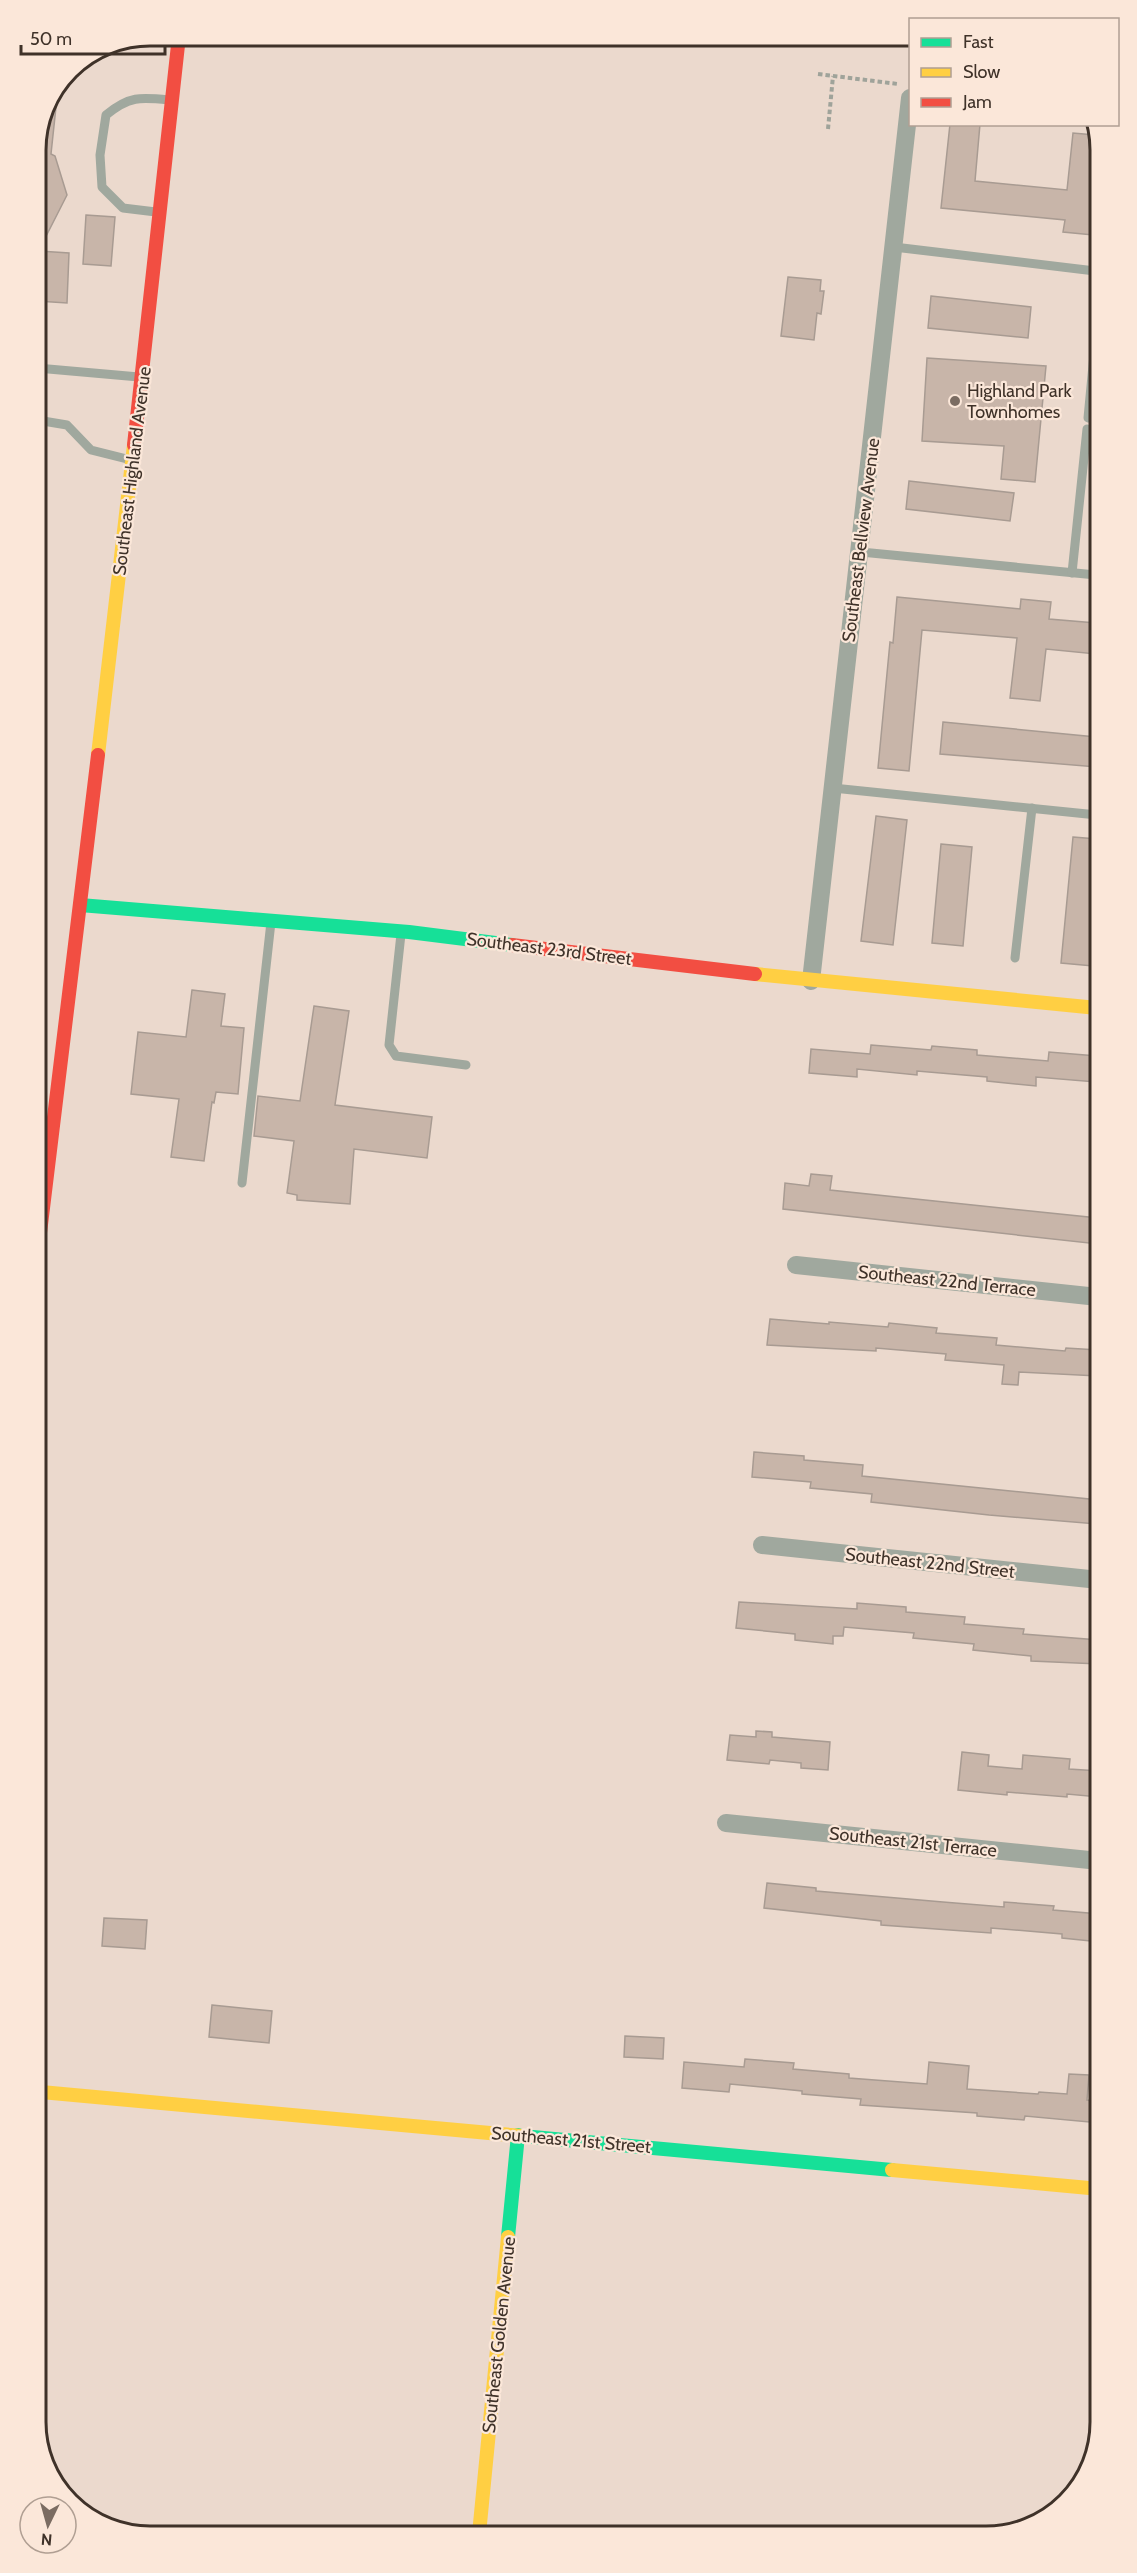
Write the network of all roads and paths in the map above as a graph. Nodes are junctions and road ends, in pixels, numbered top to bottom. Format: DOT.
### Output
graph roads {
  1 [pos="178,46"];
  2 [pos="818,74"];
  3 [pos="833,75"];
  4 [pos="898,84"];
  5 [pos="172,100"];
  6 [pos="909,107"];
  7 [pos="828,129"];
  8 [pos="160,213"];
  9 [pos="894,247"];
  10 [pos="1090,271"];
  11 [pos="47,369"];
  12 [pos="143,378"];
  13 [pos="1090,397"];
  14 [pos="1088,418"];
  15 [pos="47,422"];
  16 [pos="1087,429"];
  17 [pos="133,461"];
  18 [pos="861,552"];
  19 [pos="1072,573"];
  20 [pos="1090,574"];
  21 [pos="833,788"];
  22 [pos="1032,808"];
  23 [pos="1090,814"];
  24 [pos="80,904"];
  25 [pos="271,920"];
  26 [pos="401,932"];
  27 [pos="1015,958"];
  28 [pos="811,981"];
  29 [pos="1090,1007"];
  30 [pos="466,1065"];
  31 [pos="47,1178"];
  32 [pos="242,1183"];
  33 [pos="796,1265"];
  34 [pos="1090,1296"];
  35 [pos="762,1545"];
  36 [pos="1090,1579"];
  37 [pos="726,1823"];
  38 [pos="1090,1860"];
  39 [pos="46,2092"];
  40 [pos="518,2135"];
  41 [pos="1090,2188"];
  42 [pos="480,2526"];
  1 -- 5 [label="street, Southeast Highland Avenue"];
  2 -- 3 [label="path"];
  3 -- 4 [label="path"];
  3 -- 7 [label="path"];
  5 -- 8 [label="street, Southeast Highland Avenue"];
  5 -- 8 [label="lane"];
  6 -- 9 [label="street, Southeast Bellview Avenue"];
  8 -- 12 [label="street, Southeast Highland Avenue"];
  9 -- 10 [label="lane"];
  9 -- 18 [label="street, Southeast Bellview Avenue"];
  11 -- 12 [label="lane"];
  12 -- 17 [label="street, Southeast Highland Avenue"];
  13 -- 14 [label="lane"];
  15 -- 17 [label="lane"];
  16 -- 19 [label="lane"];
  17 -- 24 [label="street, Southeast Highland Avenue"];
  18 -- 19 [label="lane"];
  18 -- 21 [label="street, Southeast Bellview Avenue"];
  19 -- 20 [label="lane"];
  21 -- 22 [label="lane"];
  21 -- 28 [label="street, Southeast Bellview Avenue"];
  22 -- 23 [label="lane"];
  22 -- 27 [label="lane"];
  24 -- 25 [label="street, Southeast 23rd Street"];
  24 -- 31 [label="street"];
  25 -- 26 [label="street, Southeast 23rd Street"];
  25 -- 32 [label="lane"];
  26 -- 28 [label="street, Southeast 23rd Street"];
  26 -- 30 [label="lane"];
  28 -- 29 [label="street, Southeast 23rd Street"];
  33 -- 34 [label="street, Southeast 22nd Terrace"];
  35 -- 36 [label="street, Southeast 22nd Street"];
  37 -- 38 [label="street, Southeast 21st Terrace"];
  39 -- 40 [label="street, Southeast 21st Street"];
  40 -- 41 [label="street, Southeast 21st Street"];
  40 -- 42 [label="street, Southeast Golden Avenue"];
}
